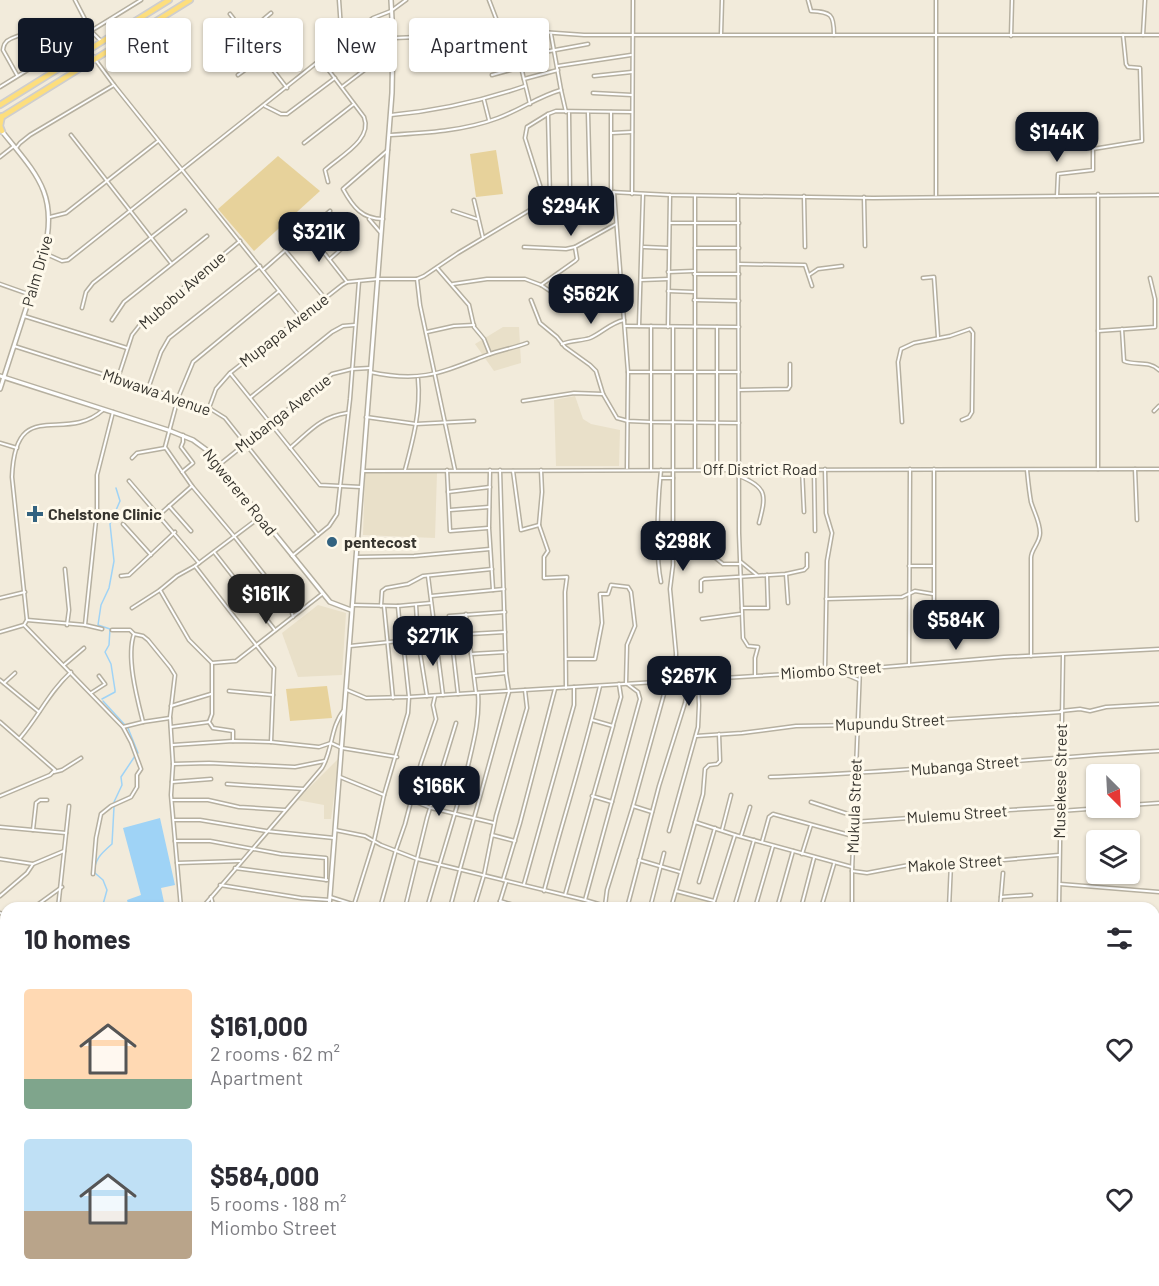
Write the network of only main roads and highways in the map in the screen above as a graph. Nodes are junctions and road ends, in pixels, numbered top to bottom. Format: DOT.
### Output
graph roads {
  1 [pos="169,0"];
  2 [pos="190,0"];
  3 [pos="0,105"];
  4 [pos="1,117"];
  5 [pos="1,129"];
  1 -- 3 [label="main road"];
  2 -- 4 [label="main road"];
  4 -- 5 [label="main road"];
}
